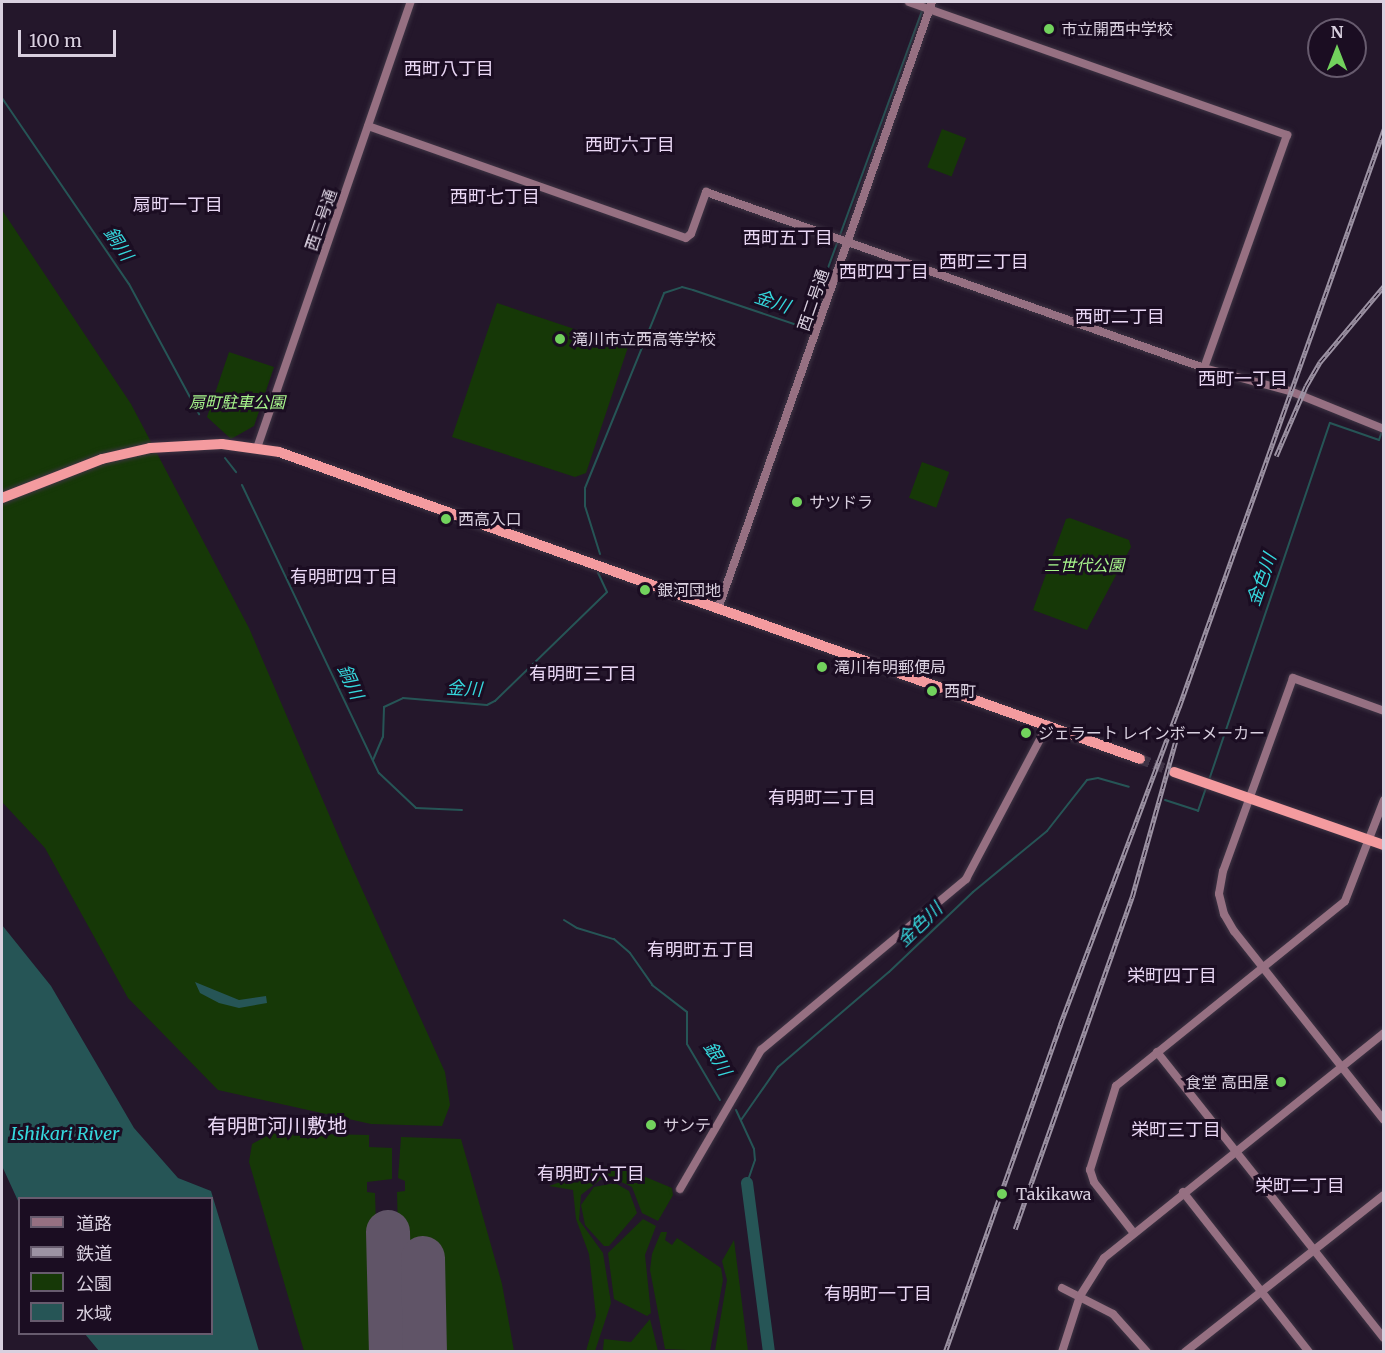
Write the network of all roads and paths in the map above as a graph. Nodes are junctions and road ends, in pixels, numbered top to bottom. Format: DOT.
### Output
graph roads {
  1 [pos="411,2"];
  2 [pos="909,2"];
  3 [pos="931,5"];
  4 [pos="368,126"];
  5 [pos="846,244"];
  6 [pos="1204,368"];
  7 [pos="1383,429"];
  8 [pos="257,448"];
  9 [pos="2,498"];
  10 [pos="719,606"];
  11 [pos="1383,711"];
  12 [pos="1048,724"];
  13 [pos="1140,759"];
  14 [pos="1174,772"];
  15 [pos="1249,797"];
  16 [pos="1383,800"];
  17 [pos="1370,840"];
  18 [pos="1383,845"];
  19 [pos="1263,968"];
  20 [pos="1383,1033"];
  21 [pos="1157,1052"];
  22 [pos="1341,1066"];
  23 [pos="1383,1120"];
  24 [pos="1236,1151"];
  25 [pos="680,1189"];
  26 [pos="1183,1192"];
  27 [pos="1383,1194"];
  28 [pos="1133,1232"];
  29 [pos="1314,1250"];
  30 [pos="1062,1288"];
  31 [pos="1262,1291"];
  32 [pos="1080,1296"];
  33 [pos="1383,1338"];
  34 [pos="1062,1352"];
  35 [pos="1146,1352"];
  36 [pos="1185,1352"];
  37 [pos="1309,1352"];
  1 -- 4 [label="street, 西三号通"];
  2 -- 3 [label="street"];
  3 -- 5 [label="street, 西二号通"];
  3 -- 6 [label="street"];
  4 -- 5 [label="street"];
  4 -- 8 [label="street, 西三号通"];
  5 -- 6 [label="street"];
  5 -- 10 [label="street, 西二号通"];
  6 -- 7 [label="street"];
  8 -- 9 [label="highway"];
  8 -- 10 [label="highway"];
  10 -- 12 [label="highway"];
  11 -- 15 [label="street"];
  12 -- 13 [label="highway"];
  12 -- 25 [label="street"];
  14 -- 15 [label="highway"];
  15 -- 17 [label="highway"];
  15 -- 19 [label="street"];
  16 -- 17 [label="street"];
  17 -- 18 [label="highway"];
  17 -- 19 [label="street"];
  19 -- 21 [label="street"];
  19 -- 22 [label="street"];
  20 -- 22 [label="street"];
  21 -- 24 [label="street"];
  21 -- 28 [label="street"];
  22 -- 23 [label="street"];
  22 -- 24 [label="street"];
  24 -- 26 [label="street"];
  24 -- 29 [label="street"];
  26 -- 28 [label="street"];
  26 -- 31 [label="street"];
  27 -- 29 [label="street"];
  28 -- 32 [label="street"];
  29 -- 31 [label="street"];
  29 -- 33 [label="street"];
  30 -- 32 [label="street"];
  31 -- 36 [label="street"];
  31 -- 37 [label="street"];
  32 -- 34 [label="street"];
  32 -- 35 [label="street"];
}
